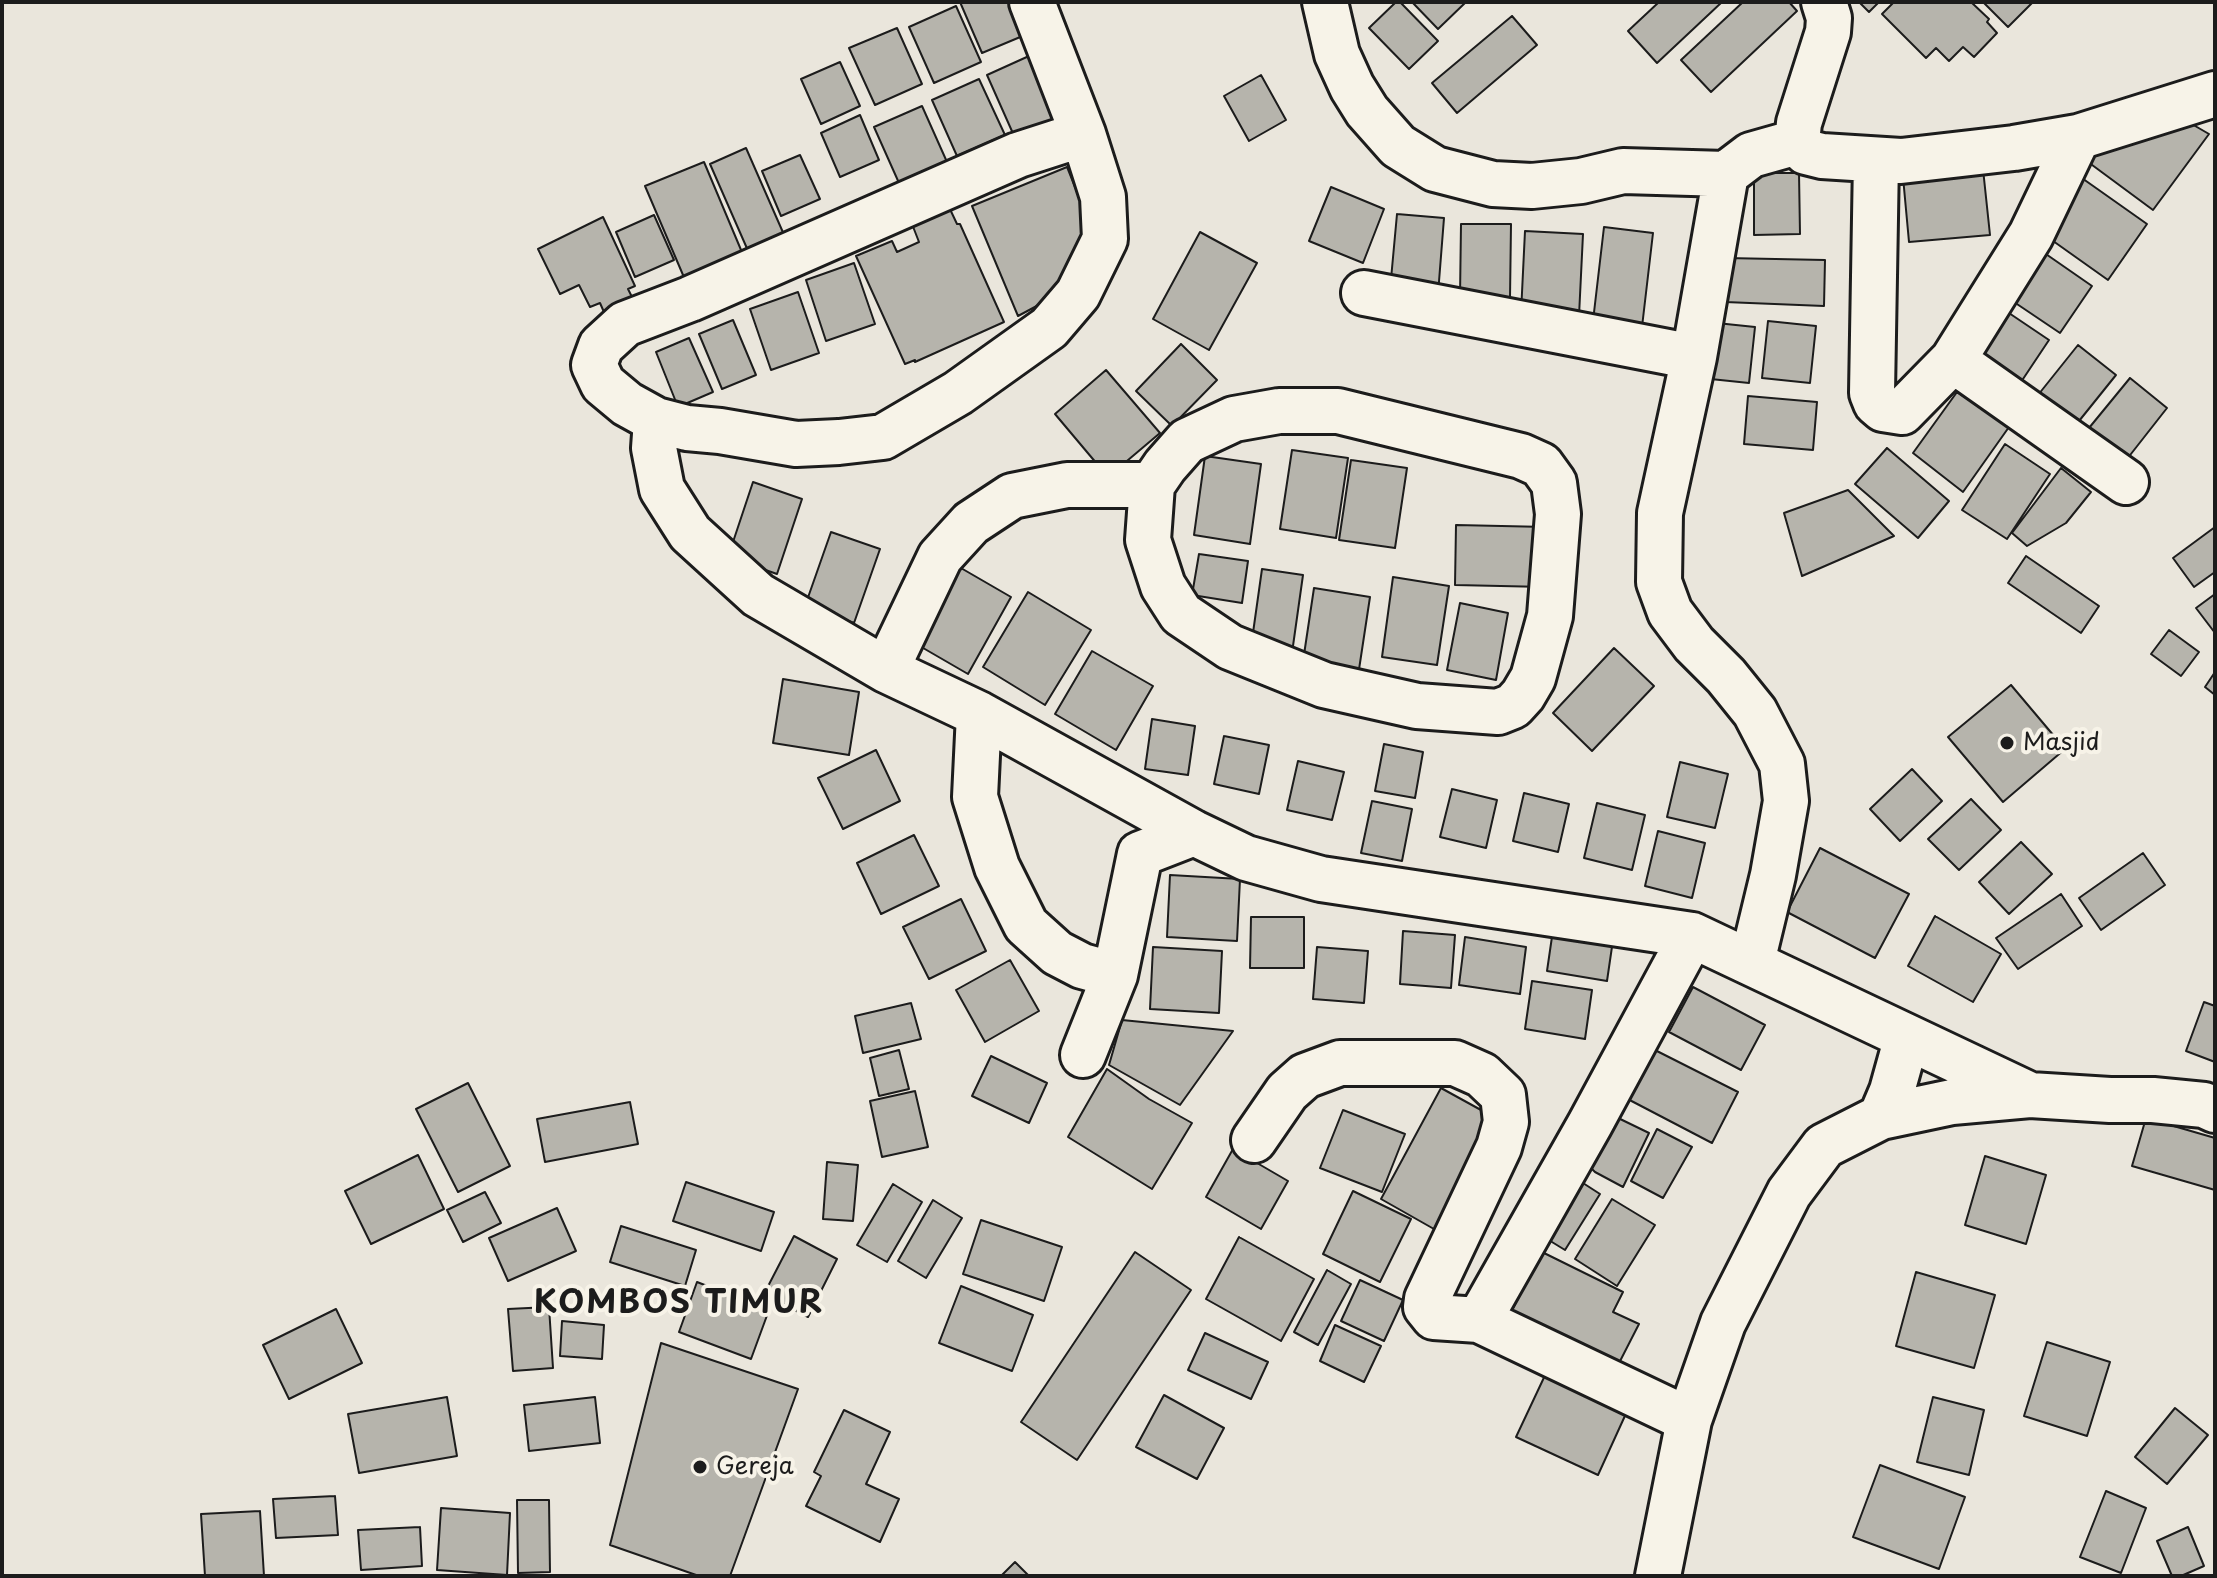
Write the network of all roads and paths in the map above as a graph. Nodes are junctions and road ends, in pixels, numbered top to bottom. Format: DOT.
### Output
graph roads {
  1 [pos="1032,2"];
  2 [pos="1325,2"];
  3 [pos="1824,2"];
  4 [pos="2215,94"];
  5 [pos="1083,134"];
  6 [pos="2078,137"];
  7 [pos="1797,142"];
  8 [pos="1876,160"];
  9 [pos="1726,174"];
  10 [pos="1364,293"];
  11 [pos="1694,357"];
  12 [pos="1953,360"];
  13 [pos="656,420"];
  14 [pos="2126,482"];
  15 [pos="1152,485"];
  16 [pos="886,670"];
  17 [pos="979,714"];
  18 [pos="1194,833"];
  19 [pos="1692,935"];
  20 [pos="1752,962"];
  21 [pos="1115,975"];
  22 [pos="1907,1037"];
  23 [pos="1083,1055"];
  24 [pos="2030,1095"];
  25 [pos="2215,1110"];
  26 [pos="1881,1117"];
  27 [pos="1254,1140"];
  28 [pos="1479,1320"];
  29 [pos="1689,1420"];
  30 [pos="1658,1576"];
  1 -- 5 [label="street"];
  2 -- 9 [label="street"];
  3 -- 7 [label="street"];
  4 -- 6 [label="street"];
  5 -- 13 [label="street"];
  5 -- 13 [label="street"];
  6 -- 8 [label="street"];
  6 -- 12 [label="street"];
  7 -- 8 [label="street"];
  7 -- 9 [label="street"];
  8 -- 12 [label="street"];
  9 -- 11 [label="street"];
  10 -- 11 [label="street"];
  11 -- 20 [label="street"];
  12 -- 14 [label="street"];
  13 -- 16 [label="street"];
  15 -- 15 [label="street"];
  15 -- 16 [label="street"];
  16 -- 17 [label="street"];
  17 -- 18 [label="street"];
  17 -- 21 [label="street"];
  18 -- 19 [label="street"];
  18 -- 21 [label="street"];
  19 -- 20 [label="street"];
  19 -- 28 [label="street"];
  20 -- 22 [label="street"];
  21 -- 23 [label="street"];
  22 -- 24 [label="street"];
  22 -- 26 [label="street"];
  24 -- 25 [label="street"];
  24 -- 26 [label="street"];
  26 -- 29 [label="street"];
  27 -- 28 [label="street"];
  28 -- 29 [label="street"];
  29 -- 30 [label="street"];
}
